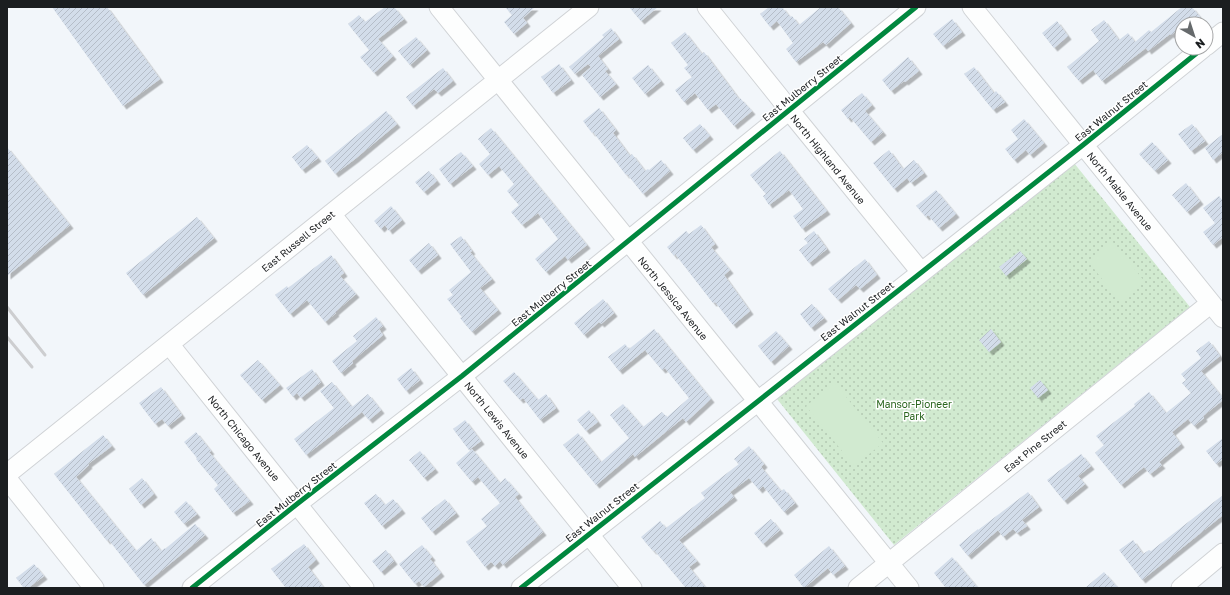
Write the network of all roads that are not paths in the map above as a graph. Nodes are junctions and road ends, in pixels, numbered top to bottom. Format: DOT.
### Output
graph roads {
  1 [pos="439,7"];
  2 [pos="589,7"];
  3 [pos="707,7"];
  4 [pos="916,7"];
  5 [pos="972,7"];
  6 [pos="1223,32"];
  7 [pos="1214,39"];
  8 [pos="1193,56"];
  9 [pos="498,79"];
  10 [pos="789,110"];
  11 [pos="1083,145"];
  12 [pos="331,214"];
  13 [pos="628,242"];
  14 [pos="921,272"];
  15 [pos="1211,303"];
  16 [pos="1223,318"];
  17 [pos="169,344"];
  18 [pos="462,376"];
  19 [pos="757,401"];
  20 [pos="7,474"];
  21 [pos="7,479"];
  22 [pos="297,504"];
  23 [pos="589,534"];
  24 [pos="1223,553"];
  25 [pos="889,564"];
  26 [pos="94,588"];
  27 [pos="192,588"];
  28 [pos="364,588"];
  29 [pos="521,588"];
  30 [pos="632,588"];
  31 [pos="858,588"];
  32 [pos="909,588"];
  33 [pos="1180,588"];
  1 -- 9 [label="street, North Jessica Avenue"];
  2 -- 9 [label="street, East Russell Street"];
  3 -- 10 [label="street, North Highland Avenue"];
  4 -- 10 [label="street, East Mulberry Street"];
  5 -- 11 [label="street, North Mable Avenue"];
  6 -- 7 [label="street"];
  8 -- 11 [label="street, East Walnut Street"];
  9 -- 12 [label="street, East Russell Street"];
  9 -- 13 [label="street, North Jessica Avenue"];
  10 -- 13 [label="street, East Mulberry Street"];
  10 -- 14 [label="street, North Highland Avenue"];
  11 -- 14 [label="street, East Walnut Street"];
  11 -- 15 [label="street, North Mable Avenue"];
  12 -- 17 [label="street, East Russell Street"];
  12 -- 18 [label="street, North Lewis Avenue"];
  13 -- 18 [label="street, East Mulberry Street"];
  13 -- 19 [label="street, North Jessica Avenue"];
  14 -- 19 [label="street, East Walnut Street"];
  15 -- 16 [label="street, North Mable Avenue"];
  15 -- 25 [label="street, East Pine Street"];
  17 -- 20 [label="street, East Russell Street"];
  17 -- 22 [label="street, North Chicago Avenue"];
  18 -- 22 [label="street, East Mulberry Street"];
  18 -- 23 [label="street, North Lewis Avenue"];
  19 -- 23 [label="street, East Walnut Street"];
  19 -- 25 [label="street, North Jessica Avenue"];
  21 -- 26 [label="street"];
  22 -- 27 [label="street, East Mulberry Street"];
  22 -- 28 [label="street, North Chicago Avenue"];
  23 -- 29 [label="street, East Walnut Street"];
  23 -- 30 [label="street, North Lewis Avenue"];
  24 -- 33 [label="street"];
  25 -- 31 [label="street, East Pine Street"];
  25 -- 32 [label="street, North Jessica Avenue"];
}
